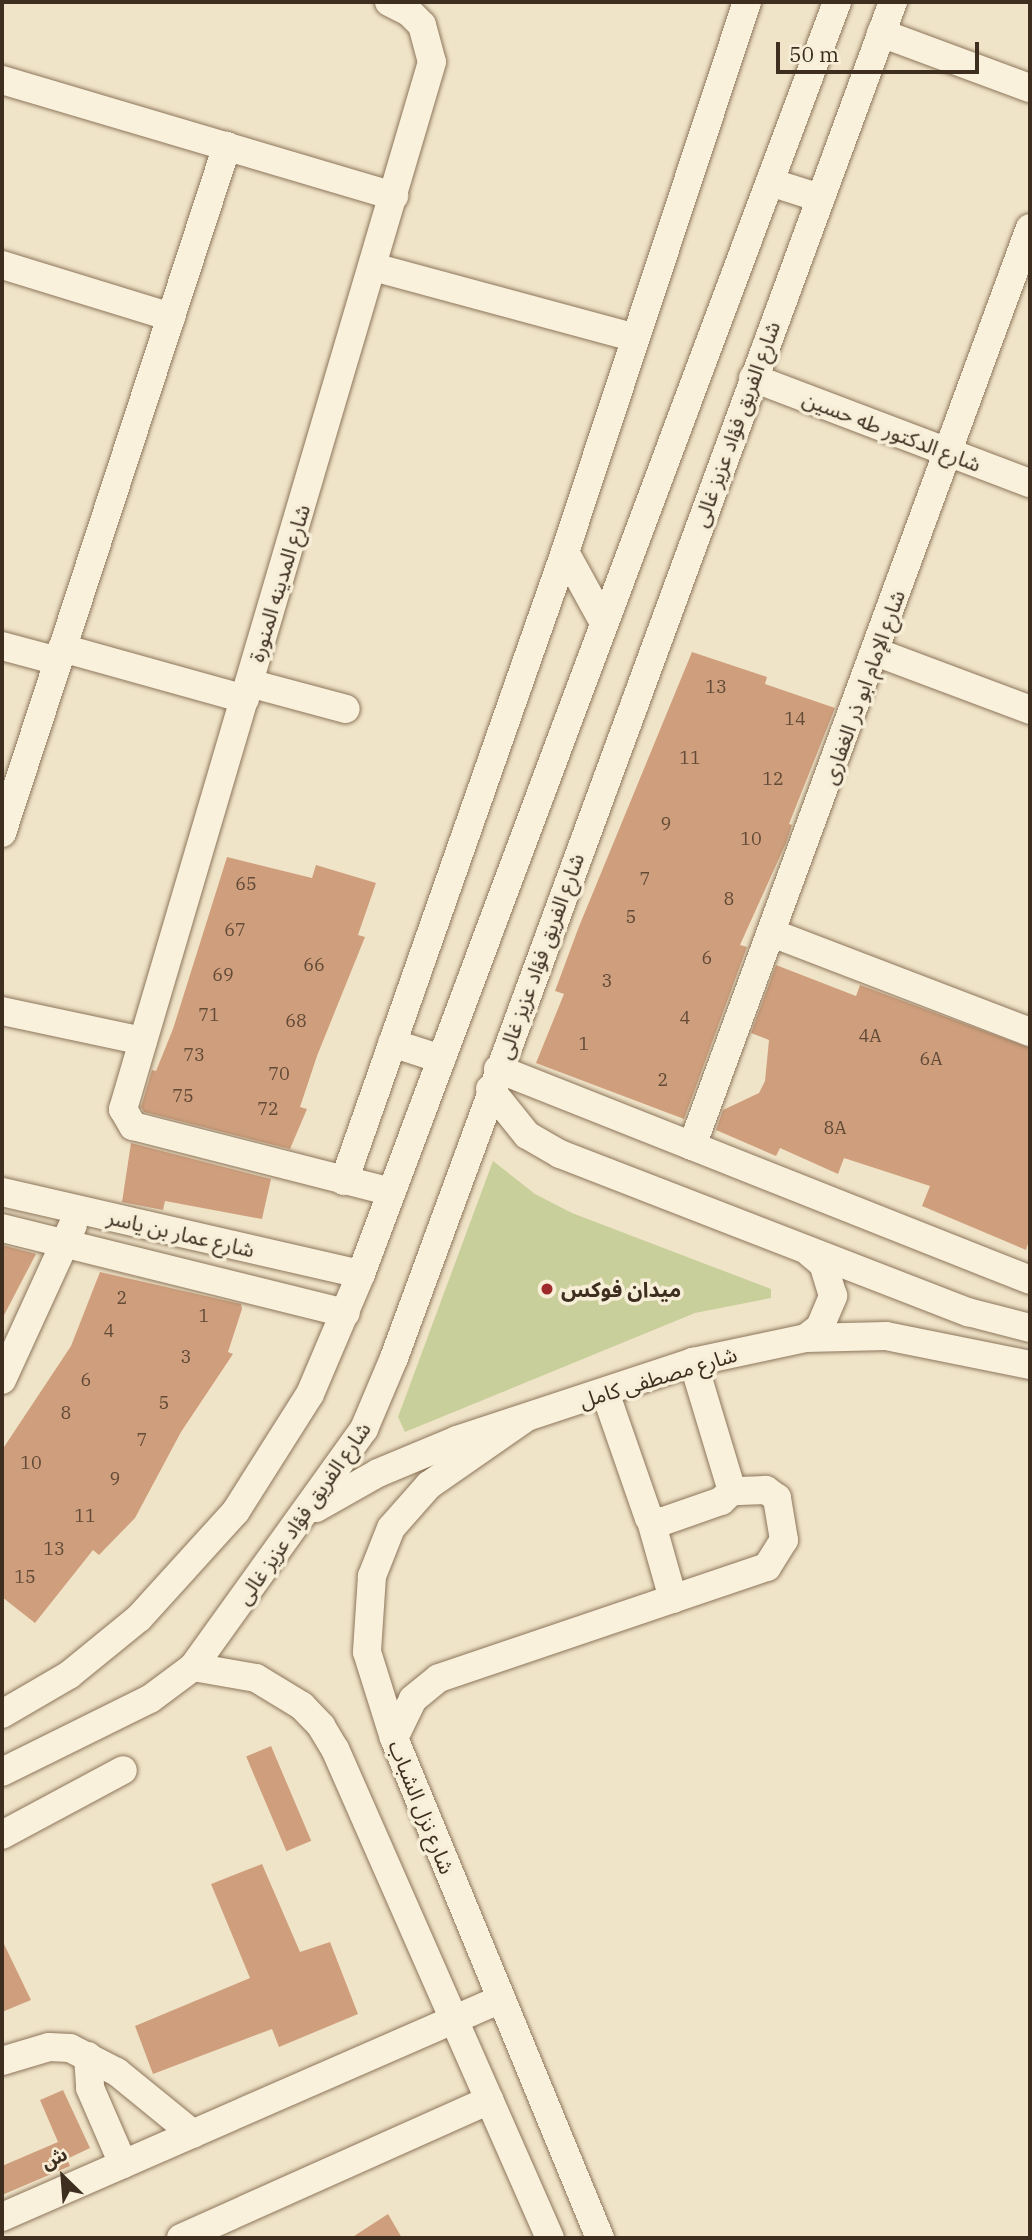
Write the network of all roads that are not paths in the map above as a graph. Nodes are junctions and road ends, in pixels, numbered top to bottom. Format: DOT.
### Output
graph roads {
  1 [pos="388,2"];
  2 [pos="747,2"];
  3 [pos="893,2"];
  4 [pos="834,5"];
  5 [pos="881,33"];
  6 [pos="2,80"];
  7 [pos="1030,88"];
  8 [pos="227,146"];
  9 [pos="770,182"];
  10 [pos="394,196"];
  11 [pos="820,198"];
  12 [pos="1027,245"];
  13 [pos="2,265"];
  14 [pos="373,267"];
  15 [pos="171,317"];
  16 [pos="634,337"];
  17 [pos="753,378"];
  18 [pos="949,453"];
  19 [pos="1030,483"];
  20 [pos="565,552"];
  21 [pos="604,623"];
  22 [pos="2,646"];
  23 [pos="876,652"];
  24 [pos="60,655"];
  25 [pos="247,691"];
  26 [pos="346,709"];
  27 [pos="1030,710"];
  28 [pos="3,826"];
  29 [pos="772,933"];
  30 [pos="2,1011"];
  31 [pos="1030,1032"];
  32 [pos="143,1041"];
  33 [pos="392,1043"];
  34 [pos="441,1059"];
  35 [pos="494,1079"];
  36 [pos="692,1146"];
  37 [pos="344,1181"];
  38 [pos="2,1192"];
  39 [pos="391,1192"];
  40 [pos="80,1209"];
  41 [pos="2,1228"];
  42 [pos="66,1242"];
  43 [pos="810,1253"];
  44 [pos="360,1274"];
  45 [pos="1030,1280"];
  46 [pos="346,1313"];
  47 [pos="1030,1328"];
  48 [pos="806,1338"];
  49 [pos="693,1362"];
  50 [pos="1030,1365"];
  51 [pos="2,1380"];
  52 [pos="605,1392"];
  53 [pos="524,1419"];
  54 [pos="732,1491"];
  55 [pos="304,1515"];
  56 [pos="651,1521"];
  57 [pos="673,1600"];
  58 [pos="192,1667"];
  59 [pos="2,1714"];
  60 [pos="394,1738"];
  61 [pos="123,1770"];
  62 [pos="2,1772"];
  63 [pos="2,1835"];
  64 [pos="501,1999"];
  65 [pos="455,2020"];
  66 [pos="88,2056"];
  67 [pos="2,2061"];
  68 [pos="490,2100"];
  69 [pos="193,2134"];
  70 [pos="123,2164"];
  71 [pos="2,2217"];
  72 [pos="181,2238"];
  73 [pos="550,2238"];
  74 [pos="600,2238"];
  1 -- 10 [label="street, شارع المدينه المنورة"];
  2 -- 16 [label="street"];
  3 -- 5 [label="street, شارع الفريق فؤاد عزيز غالى"];
  4 -- 9 [label="street"];
  5 -- 7 [label="street"];
  5 -- 11 [label="street, شارع الفريق فؤاد عزيز غالى"];
  6 -- 8 [label="street"];
  8 -- 10 [label="street"];
  8 -- 15 [label="street"];
  9 -- 11 [label="street"];
  9 -- 21 [label="street"];
  10 -- 14 [label="street, شارع المدينه المنورة"];
  11 -- 17 [label="street, شارع الفريق فؤاد عزيز غالى"];
  12 -- 18 [label="street, شارع الإمام ابو ذر الغفارى"];
  13 -- 15 [label="street"];
  14 -- 16 [label="street"];
  14 -- 25 [label="street, شارع المدينه المنورة"];
  15 -- 24 [label="street"];
  16 -- 20 [label="street"];
  17 -- 18 [label="street, شارع الدكتور طه حسين"];
  17 -- 35 [label="street, شارع الفريق فؤاد عزيز غالى"];
  18 -- 19 [label="street, شارع الدكتور طه حسين"];
  18 -- 23 [label="street, شارع الإمام ابو ذر الغفارى"];
  20 -- 21 [label="street"];
  20 -- 33 [label="street"];
  21 -- 34 [label="street"];
  22 -- 24 [label="street"];
  23 -- 27 [label="street"];
  23 -- 29 [label="street, شارع الإمام ابو ذر الغفارى"];
  24 -- 25 [label="street"];
  24 -- 28 [label="street"];
  25 -- 26 [label="street"];
  25 -- 32 [label="street, شارع المدينه المنورة"];
  29 -- 31 [label="street"];
  29 -- 36 [label="street, شارع الإمام ابو ذر الغفارى"];
  30 -- 32 [label="street"];
  32 -- 37 [label="street, شارع المدينه المنورة"];
  33 -- 34 [label="street"];
  33 -- 37 [label="street"];
  34 -- 39 [label="street"];
  35 -- 36 [label="street"];
  35 -- 43 [label="street"];
  35 -- 55 [label="street, شارع الفريق فؤاد عزيز غالى"];
  36 -- 45 [label="street"];
  37 -- 39 [label="street"];
  38 -- 40 [label="street, شارع عمار بن ياسر"];
  39 -- 44 [label="street"];
  40 -- 42 [label="street"];
  40 -- 44 [label="street, شارع عمار بن ياسر"];
  41 -- 42 [label="street, شارع عمار بن ياسر"];
  42 -- 46 [label="street, شارع عمار بن ياسر"];
  42 -- 51 [label="street"];
  43 -- 47 [label="street"];
  43 -- 48 [label="street"];
  44 -- 46 [label="street"];
  46 -- 59 [label="street"];
  48 -- 49 [label="street, شارع مصطفى كامل"];
  48 -- 50 [label="street, شارع مصطفى كامل"];
  49 -- 52 [label="street, شارع مصطفى كامل"];
  49 -- 54 [label="street"];
  52 -- 53 [label="street, شارع مصطفى كامل"];
  52 -- 56 [label="street"];
  53 -- 55 [label="street, شارع مصطفى كامل"];
  53 -- 60 [label="street, شارع نزل الشباب"];
  54 -- 56 [label="street"];
  54 -- 57 [label="street"];
  55 -- 58 [label="street, شارع الفريق فؤاد عزيز غالى"];
  56 -- 57 [label="street"];
  57 -- 60 [label="street"];
  58 -- 62 [label="street, شارع الفريق فؤاد عزيز غالى"];
  58 -- 65 [label="street"];
  60 -- 64 [label="street, شارع نزل الشباب"];
  61 -- 63 [label="street"];
  64 -- 65 [label="street"];
  64 -- 74 [label="street, شارع نزل الشباب"];
  65 -- 68 [label="street"];
  65 -- 69 [label="street"];
  66 -- 67 [label="street"];
  66 -- 69 [label="street"];
  66 -- 70 [label="street"];
  68 -- 72 [label="street"];
  68 -- 73 [label="street"];
  69 -- 70 [label="street"];
  70 -- 71 [label="street"];
}
